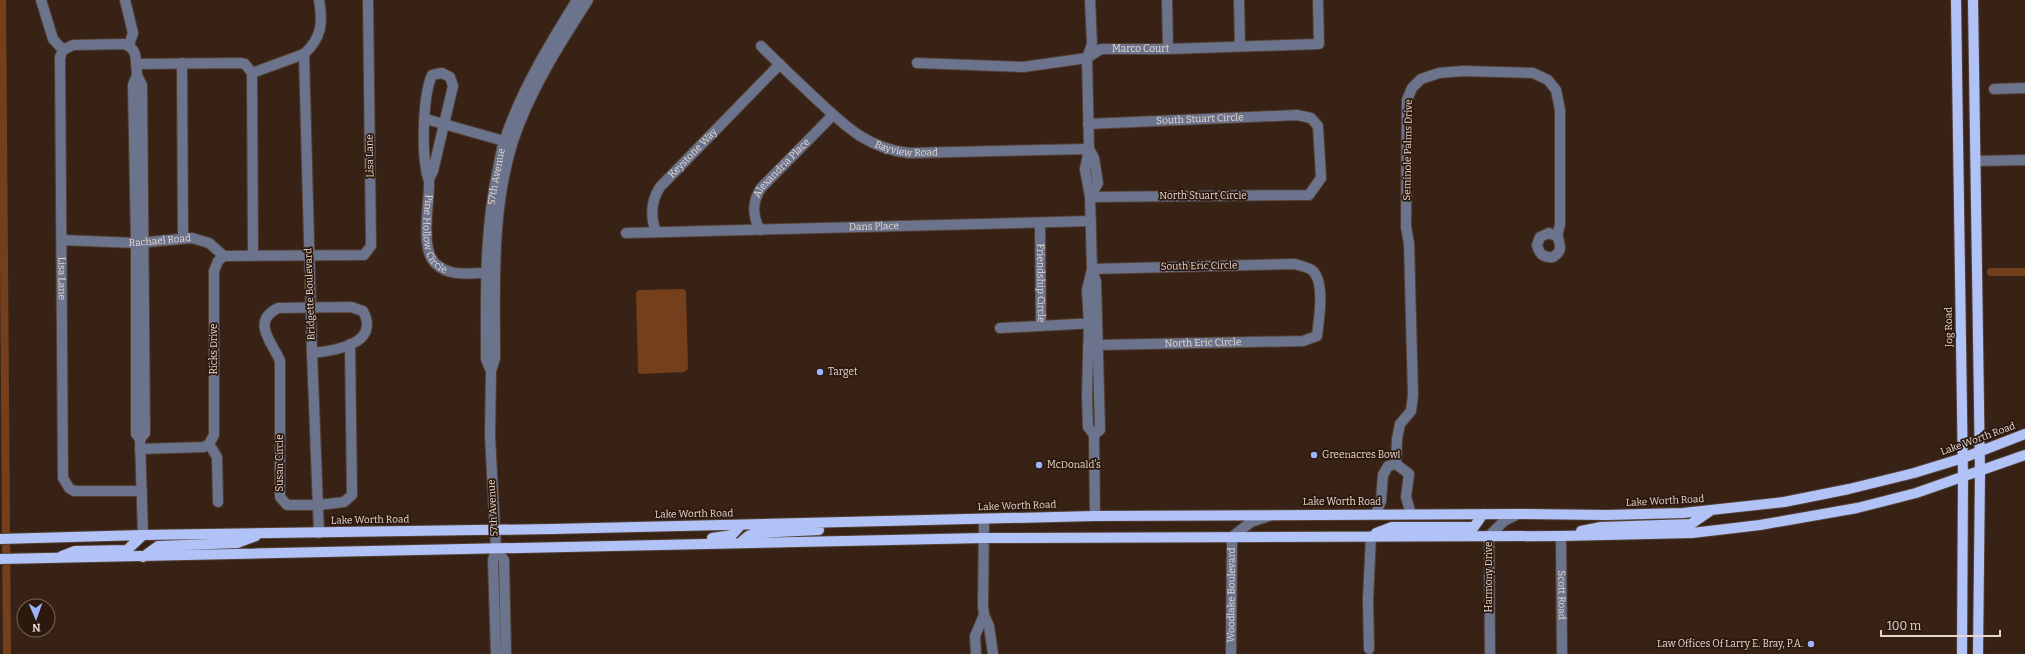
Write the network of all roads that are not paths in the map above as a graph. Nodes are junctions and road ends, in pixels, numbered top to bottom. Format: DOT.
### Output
graph roads {
  1 [pos="41,0"];
  2 [pos="125,0"];
  3 [pos="319,0"];
  4 [pos="368,0"];
  5 [pos="577,0"];
  6 [pos="588,0"];
  7 [pos="1090,0"];
  8 [pos="1167,0"];
  9 [pos="1240,0"];
  10 [pos="1318,0"];
  11 [pos="1956,0"];
  12 [pos="1973,0"];
  13 [pos="1956,30"];
  14 [pos="1974,30"];
  15 [pos="129,45"];
  16 [pos="761,46"];
  17 [pos="1240,46"];
  18 [pos="1168,49"];
  19 [pos="63,50"];
  20 [pos="304,54"];
  21 [pos="1087,58"];
  22 [pos="917,62"];
  23 [pos="182,63"];
  24 [pos="136,64"];
  25 [pos="780,64"];
  26 [pos="252,73"];
  27 [pos="2025,88"];
  28 [pos="1994,90"];
  29 [pos="833,115"];
  30 [pos="426,119"];
  31 [pos="444,123"];
  32 [pos="1088,124"];
  33 [pos="504,141"];
  34 [pos="1089,149"];
  35 [pos="2025,160"];
  36 [pos="1976,162"];
  37 [pos="429,179"];
  38 [pos="1314,189"];
  39 [pos="1090,197"];
  40 [pos="1091,221"];
  41 [pos="1040,222"];
  42 [pos="760,230"];
  43 [pos="656,232"];
  44 [pos="626,233"];
  45 [pos="1558,237"];
  46 [pos="183,238"];
  47 [pos="62,240"];
  48 [pos="140,243"];
  49 [pos="253,255"];
  50 [pos="224,256"];
  51 [pos="309,256"];
  52 [pos="1092,269"];
  53 [pos="486,273"];
  54 [pos="311,308"];
  55 [pos="1093,324"];
  56 [pos="1041,326"];
  57 [pos="1000,328"];
  58 [pos="1317,336"];
  59 [pos="350,344"];
  60 [pos="1093,345"];
  61 [pos="312,353"];
  62 [pos="491,371"];
  63 [pos="2025,434"];
  64 [pos="140,444"];
  65 [pos="209,444"];
  66 [pos="1980,452"];
  67 [pos="2025,455"];
  68 [pos="1963,458"];
  69 [pos="1396,464"];
  70 [pos="1980,472"];
  71 [pos="1963,478"];
  72 [pos="142,491"];
  73 [pos="218,502"];
  74 [pos="318,505"];
  75 [pos="1710,511"];
  76 [pos="1274,514"];
  77 [pos="1376,514"];
  78 [pos="1411,514"];
  79 [pos="1483,514"];
  80 [pos="1518,514"];
  81 [pos="1095,516"];
  82 [pos="984,520"];
  83 [pos="850,522"];
  84 [pos="741,525"];
  85 [pos="494,530"];
  86 [pos="319,533"];
  87 [pos="264,534"];
  88 [pos="142,535"];
  89 [pos="1371,536"];
  90 [pos="1489,536"];
  91 [pos="1561,536"];
  92 [pos="1232,537"];
  93 [pos="984,538"];
  94 [pos="0,539"];
  95 [pos="740,544"];
  96 [pos="648,546"];
  97 [pos="496,549"];
  98 [pos="142,558"];
  99 [pos="0,559"];
  100 [pos="52,559"];
  101 [pos="984,615"];
  102 [pos="1369,649"];
  103 [pos="496,654"];
  104 [pos="506,654"];
  105 [pos="976,654"];
  106 [pos="993,654"];
  107 [pos="1231,654"];
  108 [pos="1490,654"];
  109 [pos="1562,654"];
  110 [pos="1962,654"];
  111 [pos="1978,654"];
  1 -- 19 [label="street"];
  2 -- 15 [label="street"];
  3 -- 20 [label="street"];
  4 -- 51 [label="street, Lisa Lane"];
  5 -- 33 [label="street, 57th Avenue"];
  6 -- 62 [label="street, 57th Avenue"];
  7 -- 21 [label="street"];
  8 -- 18 [label="street"];
  9 -- 17 [label="street"];
  10 -- 17 [label="street, Marco Court"];
  11 -- 13 [label="main road, Jog Road"];
  12 -- 14 [label="main road"];
  13 -- 14 [label="main road"];
  13 -- 68 [label="main road, Jog Road"];
  14 -- 36 [label="main road"];
  15 -- 19 [label="street"];
  15 -- 24 [label="street"];
  16 -- 25 [label="street, Bayview Road"];
  17 -- 18 [label="street, Marco Court"];
  18 -- 21 [label="street, Marco Court"];
  19 -- 47 [label="street, Lisa Lane"];
  20 -- 26 [label="street"];
  20 -- 51 [label="street, Bridgette Boulevard"];
  21 -- 22 [label="street, Marco Court"];
  21 -- 32 [label="street"];
  23 -- 24 [label="street"];
  23 -- 26 [label="street"];
  23 -- 46 [label="street"];
  24 -- 48 [label="street"];
  25 -- 29 [label="street, Bayview Road"];
  25 -- 43 [label="street, Keystone Way"];
  26 -- 49 [label="street"];
  27 -- 28 [label="street"];
  29 -- 34 [label="street, Bayview Road"];
  29 -- 42 [label="street, Alexandria Place"];
  30 -- 31 [label="street"];
  30 -- 31 [label="street, Pine Hollow Circle"];
  30 -- 37 [label="street, Pine Hollow Circle"];
  31 -- 33 [label="street"];
  31 -- 37 [label="street, Pine Hollow Circle"];
  32 -- 34 [label="street"];
  32 -- 38 [label="street, South Stuart Circle"];
  33 -- 53 [label="street, 57th Avenue"];
  34 -- 39 [label="street"];
  35 -- 36 [label="street"];
  36 -- 66 [label="main road"];
  37 -- 53 [label="street, Pine Hollow Circle"];
  38 -- 39 [label="street, North Stuart Circle"];
  39 -- 40 [label="street"];
  40 -- 41 [label="street, Dans Place"];
  40 -- 52 [label="street"];
  41 -- 42 [label="street, Dans Place"];
  41 -- 56 [label="street, Friendship Circle"];
  42 -- 43 [label="street, Dans Place"];
  43 -- 44 [label="street"];
  45 -- 69 [label="street, Seminole Palms Drive"];
  46 -- 48 [label="street, Rachael Road"];
  46 -- 50 [label="street, Rachael Road"];
  47 -- 48 [label="street, Rachael Road"];
  47 -- 72 [label="street, Lisa Lane"];
  48 -- 64 [label="street"];
  49 -- 50 [label="street"];
  49 -- 51 [label="street"];
  50 -- 65 [label="street, Ricks Drive"];
  51 -- 54 [label="street, Bridgette Boulevard"];
  52 -- 55 [label="street"];
  52 -- 58 [label="street, South Eric Circle"];
  53 -- 62 [label="street, 57th Avenue"];
  54 -- 59 [label="street"];
  54 -- 61 [label="street, Bridgette Boulevard"];
  54 -- 74 [label="street, Susan Circle"];
  55 -- 56 [label="street"];
  55 -- 60 [label="street"];
  56 -- 57 [label="street, Friendship Circle"];
  58 -- 60 [label="street, North Eric Circle"];
  59 -- 61 [label="street"];
  59 -- 74 [label="street, Susan Circle"];
  60 -- 81 [label="street"];
  61 -- 74 [label="street, Bridgette Boulevard"];
  62 -- 85 [label="street, 57th Avenue"];
  63 -- 66 [label="main road, Lake Worth Road"];
  64 -- 65 [label="street"];
  64 -- 72 [label="street"];
  65 -- 73 [label="street"];
  66 -- 68 [label="main road, Lake Worth Road"];
  66 -- 70 [label="main road"];
  67 -- 70 [label="main road"];
  68 -- 71 [label="main road, Jog Road"];
  68 -- 75 [label="main road, Lake Worth Road"];
  69 -- 77 [label="street"];
  69 -- 78 [label="street"];
  70 -- 71 [label="main road"];
  70 -- 111 [label="main road"];
  71 -- 91 [label="main road"];
  71 -- 110 [label="main road, Jog Road"];
  72 -- 88 [label="street"];
  74 -- 86 [label="street, Bridgette Boulevard"];
  75 -- 80 [label="main road, Lake Worth Road"];
  75 -- 91 [label="main road"];
  76 -- 77 [label="main road, Lake Worth Road"];
  76 -- 81 [label="main road, Lake Worth Road"];
  76 -- 92 [label="street, Woodlake Boulevard"];
  77 -- 78 [label="main road, Lake Worth Road"];
  78 -- 79 [label="main road, Lake Worth Road"];
  79 -- 80 [label="main road, Lake Worth Road"];
  79 -- 89 [label="main road"];
  80 -- 90 [label="street, Harmony Drive"];
  81 -- 82 [label="main road, Lake Worth Road"];
  82 -- 83 [label="main road, Lake Worth Road"];
  82 -- 93 [label="street"];
  83 -- 84 [label="main road, Lake Worth Road"];
  83 -- 95 [label="main road"];
  84 -- 85 [label="main road, Lake Worth Road"];
  84 -- 96 [label="main road"];
  85 -- 86 [label="main road, Lake Worth Road"];
  85 -- 97 [label="street, 57th Avenue"];
  86 -- 87 [label="main road, Lake Worth Road"];
  87 -- 88 [label="main road, Lake Worth Road"];
  87 -- 98 [label="main road"];
  88 -- 94 [label="main road, Lake Worth Road"];
  88 -- 100 [label="main road"];
  89 -- 90 [label="main road"];
  89 -- 92 [label="main road"];
  89 -- 102 [label="street"];
  90 -- 91 [label="main road"];
  90 -- 108 [label="street, Harmony Drive"];
  91 -- 109 [label="street, Scott Road"];
  92 -- 93 [label="main road"];
  92 -- 107 [label="street, Woodlake Boulevard"];
  93 -- 95 [label="main road"];
  93 -- 101 [label="street"];
  95 -- 96 [label="main road"];
  96 -- 97 [label="main road"];
  97 -- 98 [label="main road"];
  97 -- 103 [label="street, 57th Avenue"];
  97 -- 104 [label="street, 57th Avenue"];
  98 -- 100 [label="main road"];
  99 -- 100 [label="main road"];
  101 -- 105 [label="street"];
  101 -- 106 [label="street"];
}
